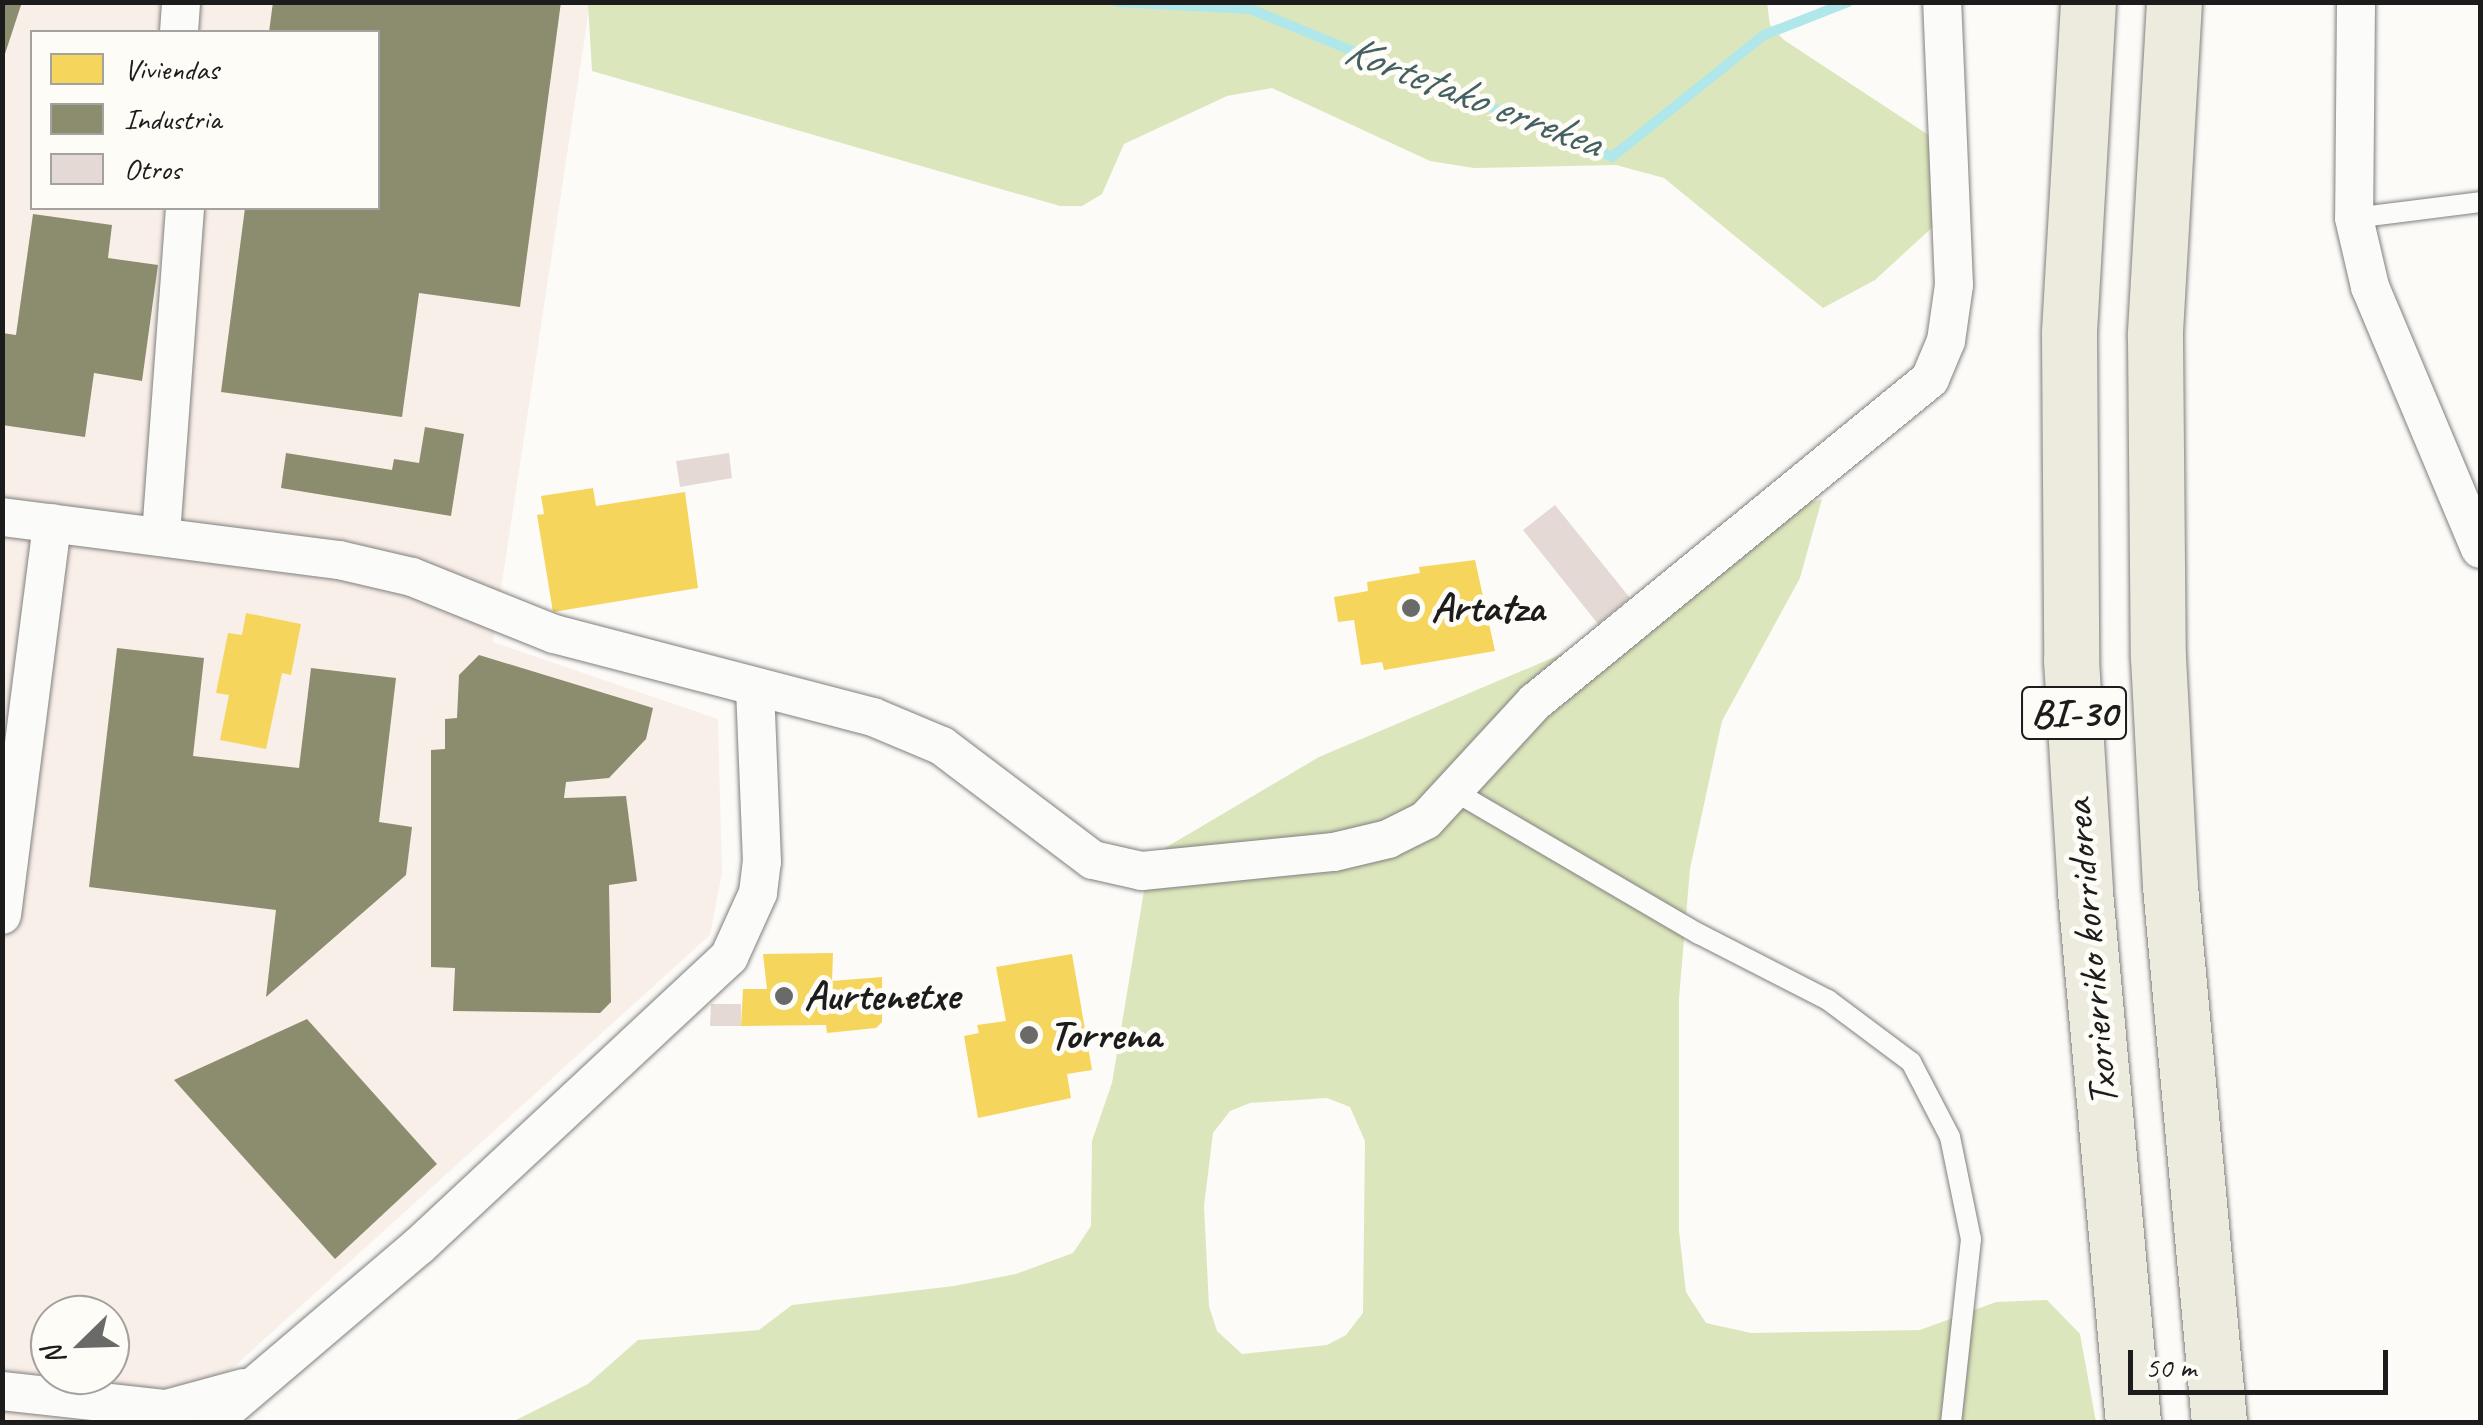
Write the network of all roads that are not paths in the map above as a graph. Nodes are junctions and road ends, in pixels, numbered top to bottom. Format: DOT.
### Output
graph roads {
  1 [pos="182,2"];
  2 [pos="1942,2"];
  3 [pos="2088,2"];
  4 [pos="2174,2"];
  5 [pos="2356,2"];
  6 [pos="179,30"];
  7 [pos="2480,202"];
  8 [pos="186,210"];
  9 [pos="2354,218"];
  10 [pos="2,517"];
  11 [pos="52,524"];
  12 [pos="161,534"];
  13 [pos="2480,549"];
  14 [pos="755,687"];
  15 [pos="1454,792"];
  16 [pos="2,915"];
  17 [pos="262,1384"];
  18 [pos="2,1390"];
  19 [pos="212,1422"];
  20 [pos="1951,1422"];
  21 [pos="2133,1422"];
  22 [pos="2218,1422"];
  1 -- 6 [label="street"];
  2 -- 15 [label="street"];
  3 -- 21 [label="highway, Txorierriko korridorea / BI-30"];
  4 -- 22 [label="highway, Txorierriko korridorea / BI-30"];
  5 -- 9 [label="street"];
  7 -- 9 [label="lane"];
  8 -- 12 [label="street"];
  9 -- 13 [label="street"];
  10 -- 11 [label="street"];
  11 -- 12 [label="street"];
  11 -- 16 [label="street"];
  12 -- 14 [label="street"];
  14 -- 15 [label="street"];
  14 -- 17 [label="street"];
  15 -- 20 [label="lane"];
  17 -- 18 [label="street"];
  17 -- 19 [label="street"];
}
